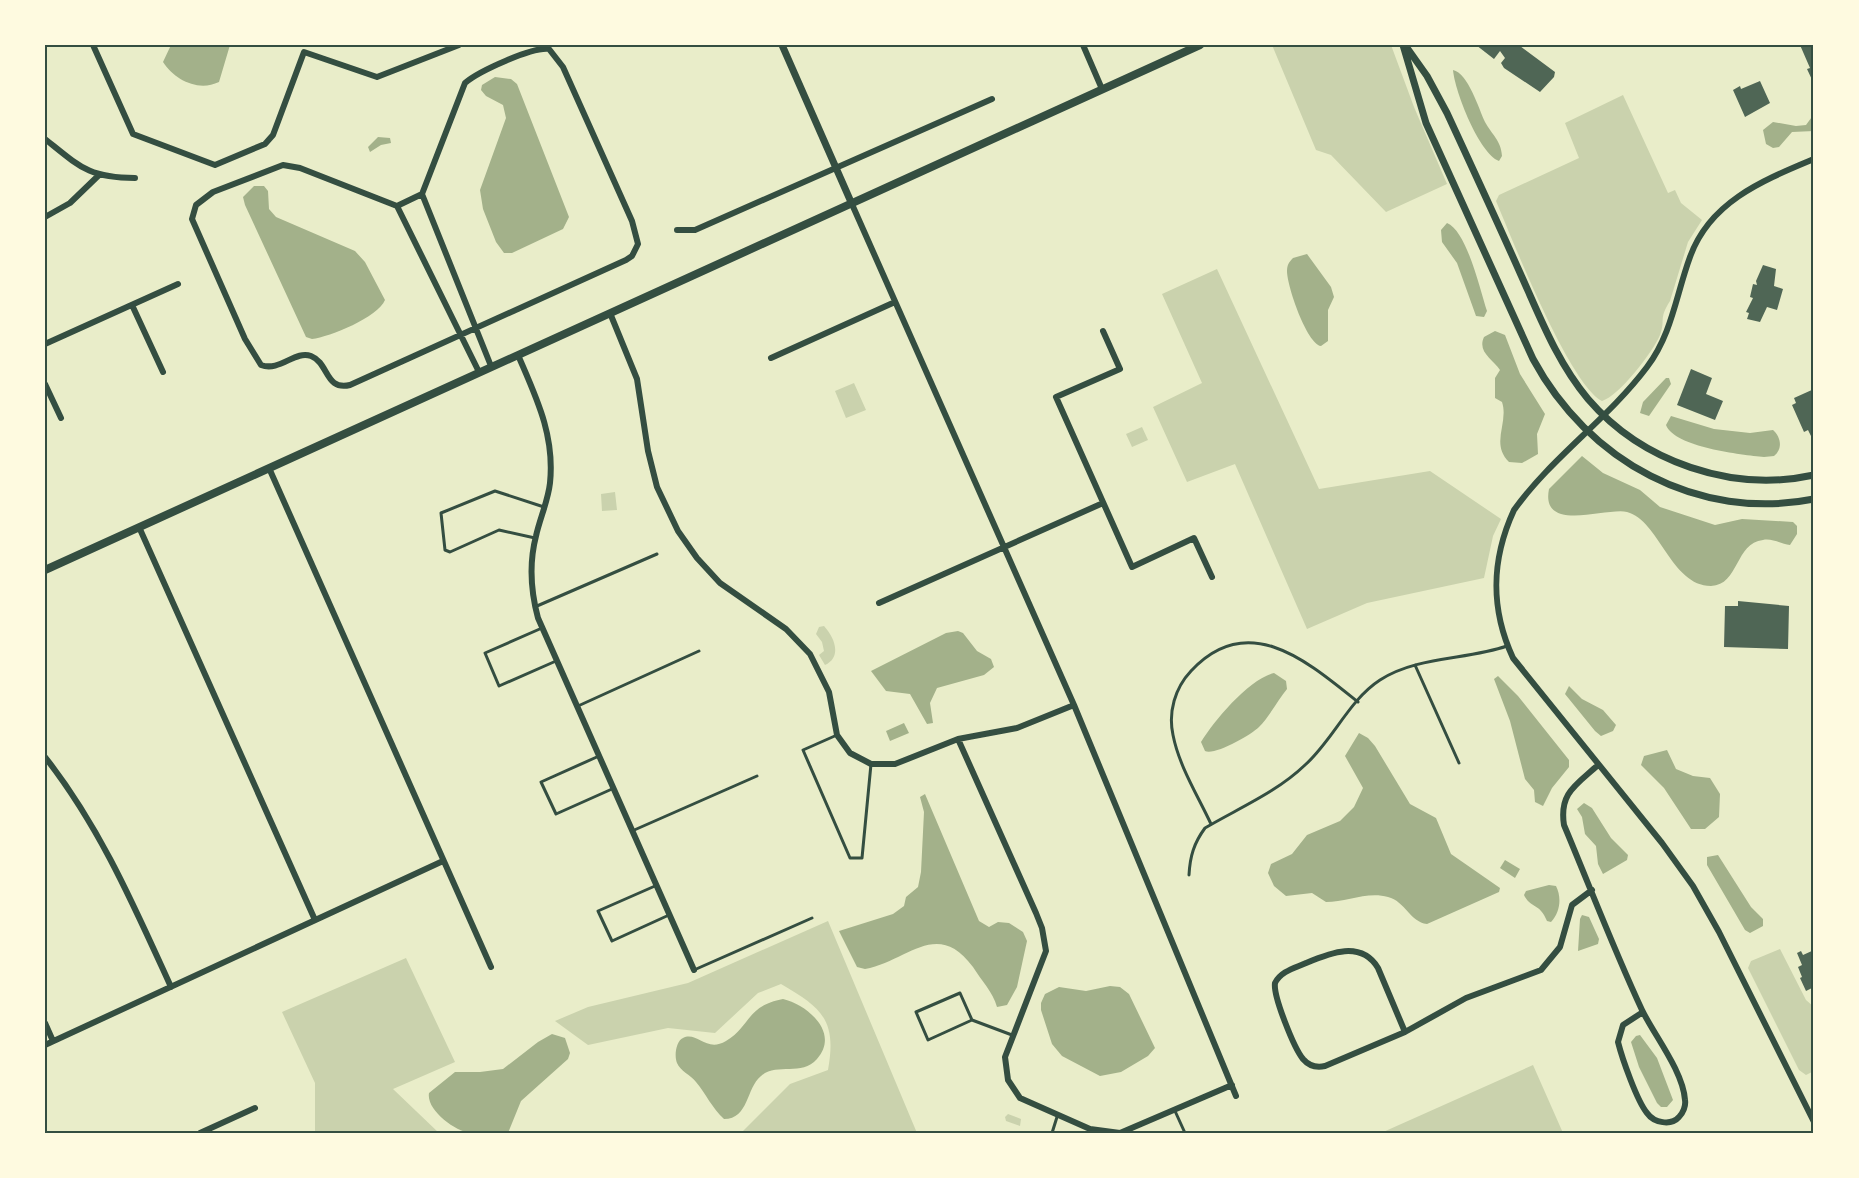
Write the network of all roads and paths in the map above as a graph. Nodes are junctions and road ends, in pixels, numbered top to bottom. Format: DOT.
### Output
graph roads {
  1 [pos="459,45"];
  2 [pos="782,45"];
  3 [pos="1083,45"];
  4 [pos="1200,45"];
  5 [pos="1404,45"];
  6 [pos="94,46"];
  7 [pos="1102,89"];
  8 [pos="992,99"];
  9 [pos="45,139"];
  10 [pos="1814,159"];
  11 [pos="836,168"];
  12 [pos="98,176"];
  13 [pos="135,178"];
  14 [pos="422,194"];
  15 [pos="851,202"];
  16 [pos="397,206"];
  17 [pos="45,217"];
  18 [pos="677,230"];
  19 [pos="178,284"];
  20 [pos="895,302"];
  21 [pos="132,305"];
  22 [pos="610,313"];
  23 [pos="474,328"];
  24 [pos="1103,331"];
  25 [pos="462,334"];
  26 [pos="45,344"];
  27 [pos="518,355"];
  28 [pos="771,358"];
  29 [pos="491,366"];
  30 [pos="163,372"];
  31 [pos="479,372"];
  32 [pos="45,384"];
  33 [pos="1603,414"];
  34 [pos="61,418"];
  35 [pos="1586,432"];
  36 [pos="269,468"];
  37 [pos="1814,475"];
  38 [pos="1814,499"];
  39 [pos="1103,503"];
  40 [pos="544,507"];
  41 [pos="139,527"];
  42 [pos="535,538"];
  43 [pos="1004,547"];
  44 [pos="657,554"];
  45 [pos="45,570"];
  46 [pos="1212,577"];
  47 [pos="879,603"];
  48 [pos="535,606"];
  49 [pos="542,628"];
  50 [pos="1507,646"];
  51 [pos="699,651"];
  52 [pos="556,661"];
  53 [pos="1415,665"];
  54 [pos="1358,702"];
  55 [pos="1074,705"];
  56 [pos="576,706"];
  57 [pos="837,735"];
  58 [pos="958,740"];
  59 [pos="599,756"];
  60 [pos="45,757"];
  61 [pos="1459,763"];
  62 [pos="871,764"];
  63 [pos="1598,765"];
  64 [pos="757,776"];
  65 [pos="613,789"];
  66 [pos="1211,824"];
  67 [pos="632,831"];
  68 [pos="443,861"];
  69 [pos="1189,875"];
  70 [pos="657,885"];
  71 [pos="1592,890"];
  72 [pos="669,915"];
  73 [pos="812,918"];
  74 [pos="315,920"];
  75 [pos="491,967"];
  76 [pos="694,970"];
  77 [pos="171,987"];
  78 [pos="1643,1012"];
  79 [pos="972,1020"];
  80 [pos="45,1023"];
  81 [pos="1405,1032"];
  82 [pos="1012,1035"];
  83 [pos="53,1041"];
  84 [pos="45,1045"];
  85 [pos="1232,1085"];
  86 [pos="1236,1096"];
  87 [pos="255,1108"];
  88 [pos="1175,1111"];
  89 [pos="1058,1117"];
  90 [pos="1814,1122"];
  91 [pos="1131,1132"];
  92 [pos="200,1133"];
  93 [pos="1052,1133"];
  94 [pos="1185,1133"];
  1 -- 6 [label="street"];
  2 -- 11 [label="street"];
  3 -- 7 [label="street"];
  4 -- 7 [label="main road"];
  5 -- 33 [label="street"];
  5 -- 35 [label="street"];
  7 -- 15 [label="main road"];
  8 -- 11 [label="street"];
  9 -- 12 [label="street"];
  10 -- 33 [label="street"];
  11 -- 15 [label="street"];
  11 -- 18 [label="street"];
  12 -- 13 [label="street"];
  12 -- 17 [label="street"];
  14 -- 16 [label="street"];
  14 -- 23 [label="street"];
  14 -- 23 [label="street"];
  15 -- 20 [label="street"];
  15 -- 22 [label="main road"];
  16 -- 25 [label="street"];
  16 -- 25 [label="street"];
  19 -- 21 [label="street"];
  20 -- 28 [label="street"];
  20 -- 43 [label="street"];
  21 -- 26 [label="street"];
  21 -- 30 [label="street"];
  22 -- 27 [label="main road"];
  22 -- 57 [label="street"];
  23 -- 25 [label="street"];
  23 -- 29 [label="street"];
  24 -- 39 [label="street"];
  25 -- 31 [label="street"];
  27 -- 29 [label="main road"];
  27 -- 40 [label="street"];
  29 -- 31 [label="main road"];
  31 -- 36 [label="main road"];
  32 -- 34 [label="street"];
  33 -- 35 [label="street"];
  33 -- 37 [label="street"];
  35 -- 38 [label="street"];
  35 -- 50 [label="street"];
  36 -- 41 [label="main road"];
  36 -- 68 [label="street"];
  39 -- 43 [label="street"];
  39 -- 46 [label="street"];
  40 -- 42 [label="street"];
  40 -- 42 [label="lane"];
  41 -- 45 [label="main road"];
  41 -- 74 [label="street"];
  42 -- 48 [label="street"];
  43 -- 47 [label="street"];
  43 -- 55 [label="street"];
  44 -- 48 [label="lane"];
  48 -- 49 [label="street"];
  49 -- 52 [label="street"];
  49 -- 52 [label="lane"];
  50 -- 53 [label="lane"];
  50 -- 63 [label="street"];
  51 -- 56 [label="lane"];
  52 -- 56 [label="street"];
  53 -- 54 [label="lane"];
  53 -- 61 [label="lane"];
  54 -- 66 [label="lane"];
  54 -- 66 [label="lane"];
  55 -- 58 [label="street"];
  55 -- 85 [label="street"];
  56 -- 59 [label="street"];
  57 -- 62 [label="street"];
  57 -- 62 [label="lane"];
  58 -- 62 [label="street"];
  58 -- 82 [label="street"];
  59 -- 65 [label="street"];
  59 -- 65 [label="lane"];
  60 -- 77 [label="street"];
  63 -- 71 [label="street"];
  63 -- 90 [label="street"];
  64 -- 67 [label="lane"];
  65 -- 67 [label="street"];
  66 -- 69 [label="lane"];
  67 -- 70 [label="street"];
  68 -- 74 [label="street"];
  68 -- 75 [label="street"];
  70 -- 72 [label="street"];
  70 -- 72 [label="lane"];
  71 -- 78 [label="street"];
  71 -- 81 [label="street"];
  72 -- 76 [label="street"];
  73 -- 76 [label="lane"];
  74 -- 77 [label="street"];
  77 -- 83 [label="street"];
  78 -- 78 [label="street"];
  79 -- 79 [label="lane"];
  79 -- 82 [label="lane"];
  80 -- 83 [label="street"];
  81 -- 81 [label="street"];
  82 -- 89 [label="street"];
  83 -- 84 [label="street"];
  85 -- 86 [label="street"];
  85 -- 88 [label="street"];
  87 -- 92 [label="street"];
  88 -- 91 [label="street"];
  88 -- 94 [label="lane"];
  89 -- 91 [label="street"];
  89 -- 93 [label="lane"];
}
